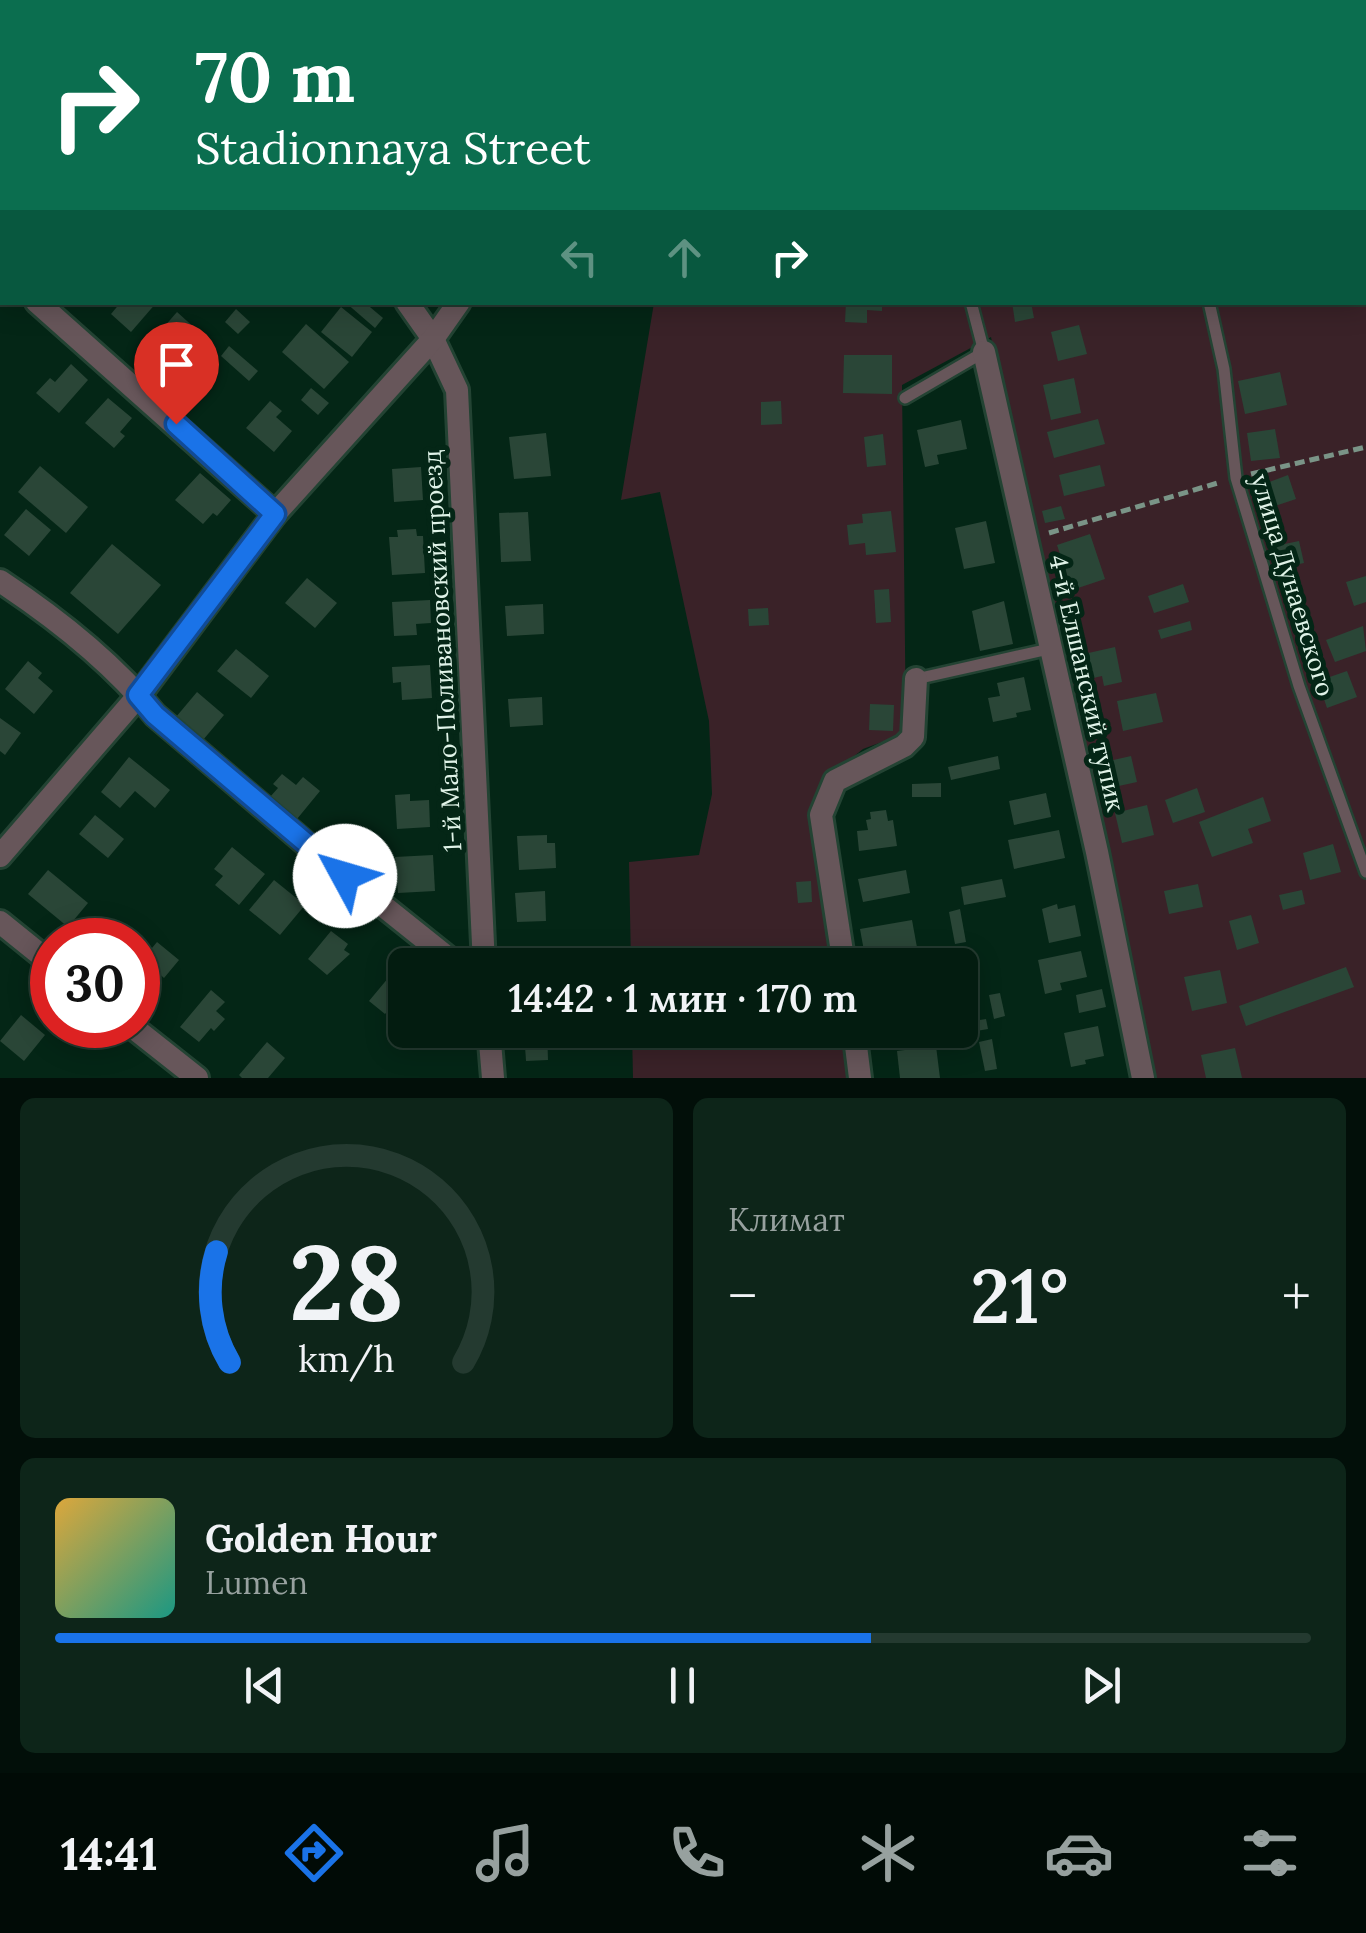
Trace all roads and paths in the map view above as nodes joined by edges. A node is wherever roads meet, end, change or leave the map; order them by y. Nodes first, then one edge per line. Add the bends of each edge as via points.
1 (40, 305) edge
2 (409, 305) edge
3 (457, 305) edge
4 (972, 305) edge
5 (1210, 305) edge
6 (433, 339) junction
7 (984, 352) junction
8 (905, 398) dead end
9 (1366, 447) edge
10 (1236, 478) junction
11 (275, 514) junction
12 (1027, 540) junction
13 (0, 581) edge
14 (1049, 649) junction
15 (916, 679) joint
16 (138, 695) junction
17 (0, 856) edge
18 (1366, 872) edge
19 (0, 922) edge
20 (30, 946) edge
21 (436, 948) edge
22 (483, 948) edge
23 (841, 948) edge
24 (159, 1048) edge
25 (490, 1048) edge
26 (856, 1048) edge
27 (197, 1078) edge
28 (493, 1078) edge
29 (860, 1078) edge
30 (1143, 1078) edge

1 - 11 street
2 - 6 street, 1-й Мало-Поливановский проезд
3 - 6 street
4 - 7 lane, 4-й Елшанский тупик
5 - 10 lane, улица Дунаевского
6 - 11 street
6 - 22 street, 1-й Мало-Поливановский проезд via 457,390
7 - 8 lane
7 - 12 street, 4-й Елшанский тупик
9 - 10 path
10 - 12 path
10 - 18 lane, улица Дунаевского via 1299,686
11 - 16 street
12 - 14 street, 4-й Елшанский тупик
13 - 16 street via 54,619
14 - 15 lane
14 - 30 street, 4-й Елшанский тупик
15 - 23 street via 914,738 835,781 821,816
16 - 17 street
16 - 21 street
19 - 20 street
24 - 27 street
25 - 28 street
26 - 29 street

